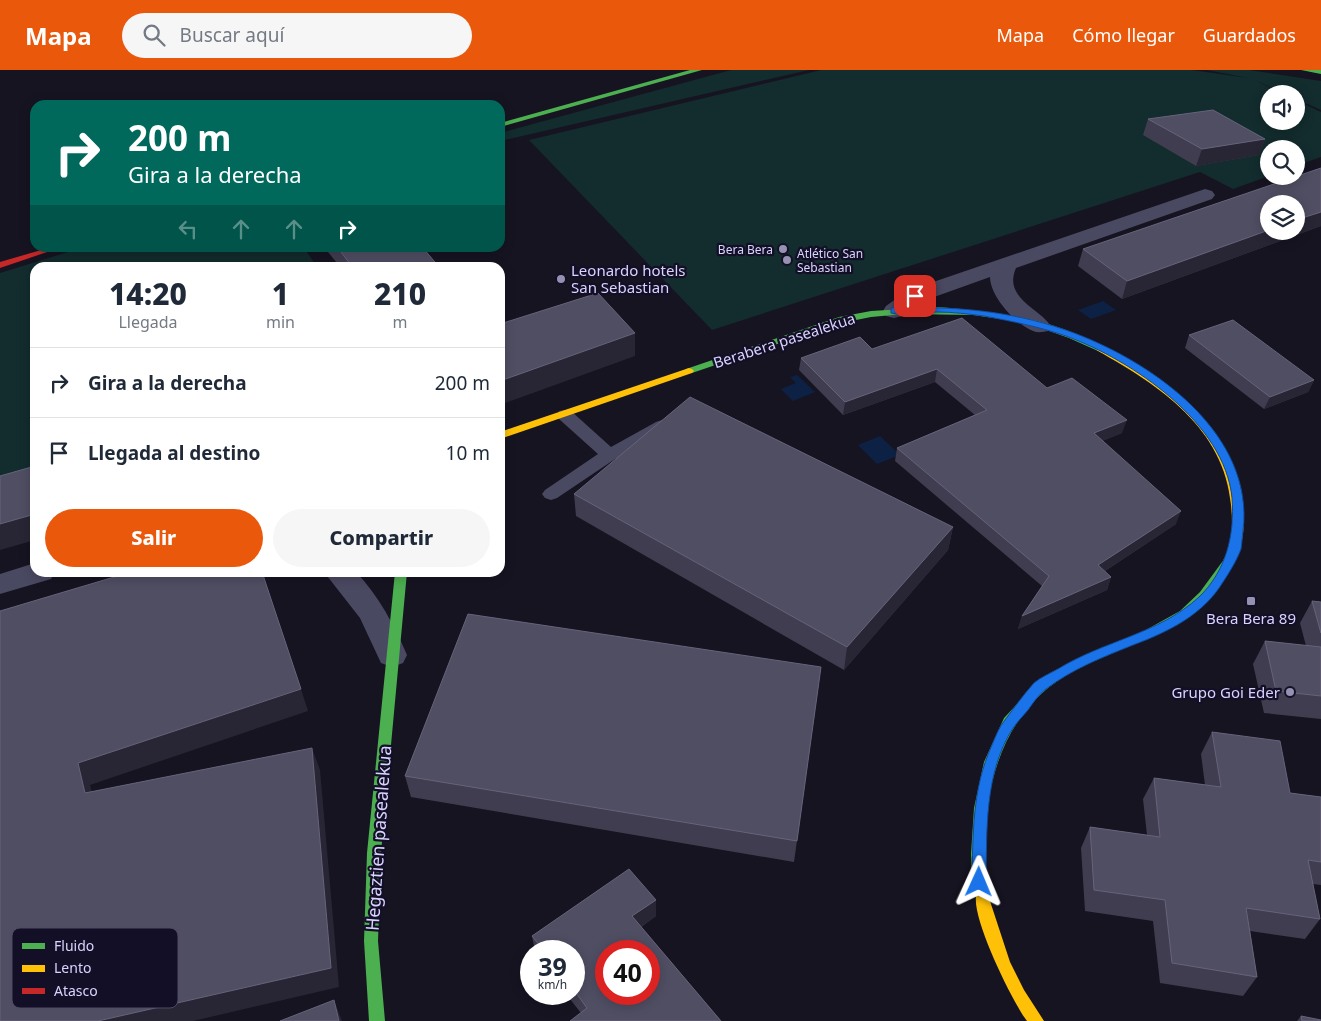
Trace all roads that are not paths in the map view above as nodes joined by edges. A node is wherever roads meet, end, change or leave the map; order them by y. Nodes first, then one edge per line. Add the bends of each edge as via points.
1 (698, 70) edge
2 (1304, 70) edge
3 (1321, 72) edge
4 (505, 123) edge
5 (1205, 195) dead end
6 (42, 252) edge
7 (1007, 263) junction
8 (0, 265) edge
9 (894, 311) junction
10 (1040, 326) junction
11 (565, 415) junction
12 (662, 426) edge
13 (505, 434) edge
14 (609, 455) junction
15 (551, 494) dead end
16 (30, 575) edge
17 (343, 577) edge
18 (401, 577) edge
19 (0, 584) edge
20 (392, 654) junction
21 (376, 1021) edge
22 (1036, 1021) edge

1 - 4 street
2 - 3 street
5 - 7 street
6 - 8 street
7 - 9 street via 915,296
7 - 10 street via 1002,287 1012,302
9 - 10 street, Berabera pasealekua via 940,309 982,313
9 - 11 street, Berabera pasealekua via 838,320
10 - 22 street, Berabera pasealekua via 1107,350 1142,370 1174,396 1202,423 1225,454 1236,486 1239,516 1235,550 1204,599 1158,631 1081,661 1040,686 1007,725 989,767 980,819 979,882 994,942 1028,1012
11 - 13 street, Berabera pasealekua
11 - 14 lane
12 - 14 lane
14 - 15 lane
16 - 19 street
17 - 20 street, Hegaztien pasealekua via 370,610
18 - 20 street, Hegaztien pasealekua
20 - 21 street, Hegaztien pasealekua via 374,853 371,941

